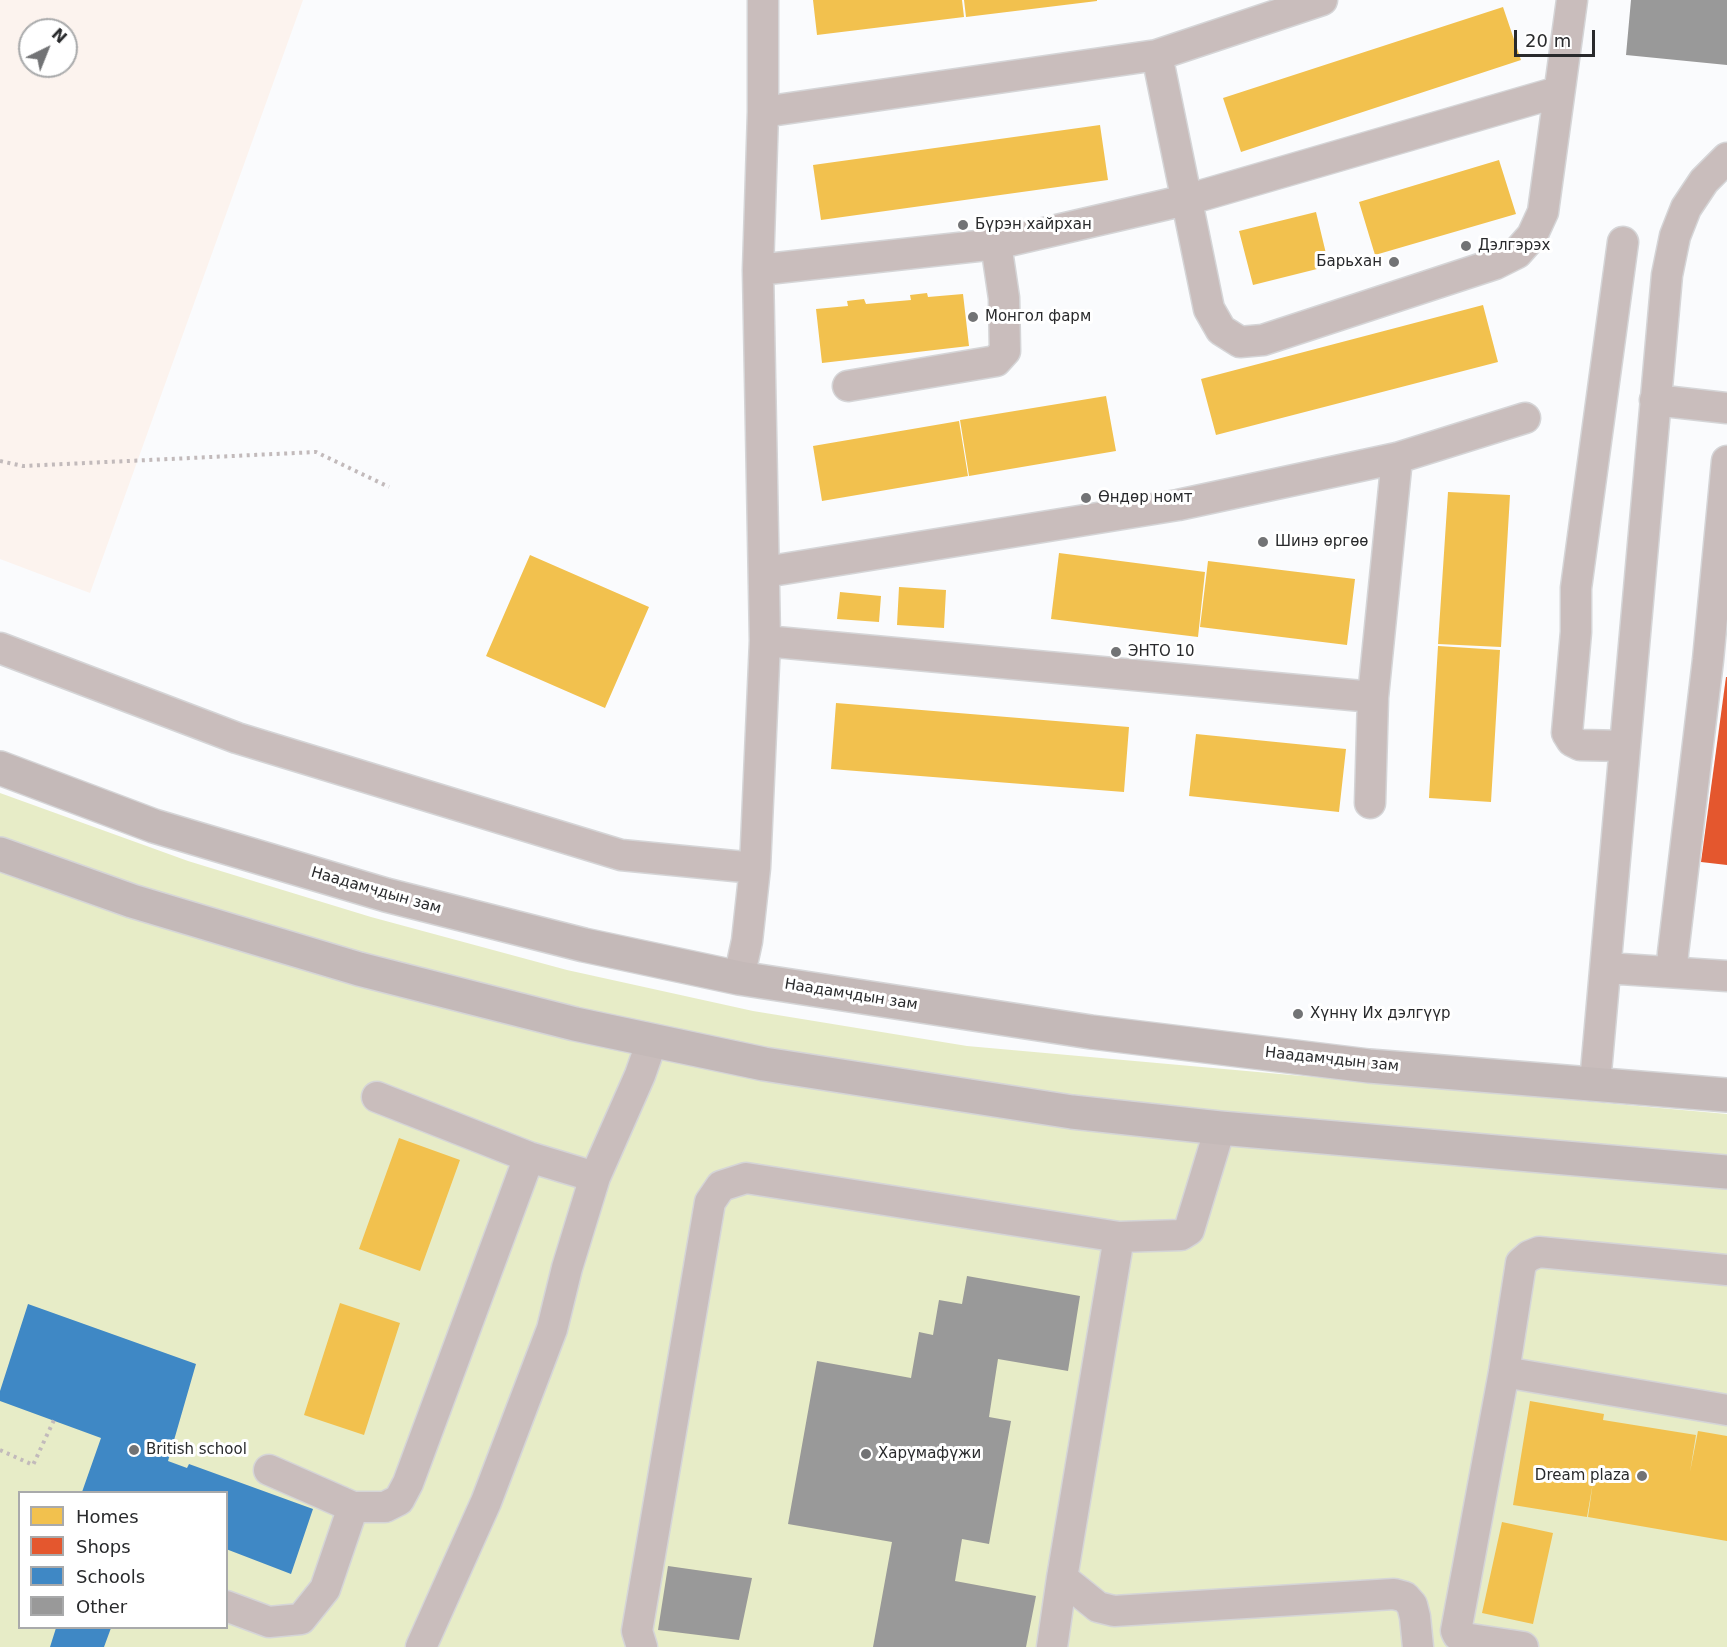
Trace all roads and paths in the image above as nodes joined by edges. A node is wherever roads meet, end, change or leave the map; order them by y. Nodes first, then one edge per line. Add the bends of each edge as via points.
1 (763, 0) edge
2 (1322, 0) edge
3 (1572, 0) edge
4 (1157, 55) junction
5 (1558, 92) junction
6 (763, 112) junction
7 (1727, 158) edge
8 (1186, 200) junction
9 (1623, 242) dead end
10 (996, 244) junction
11 (758, 270) junction
12 (848, 386) dead end
13 (1655, 400) junction
14 (1727, 408) edge
15 (1525, 418) dead end
16 (1397, 458) junction
17 (0, 461) edge
18 (1727, 461) edge
19 (390, 487) dead end
20 (765, 572) junction
21 (765, 641) junction
22 (0, 648) edge
23 (1373, 697) junction
24 (1625, 746) junction
25 (0, 768) edge
26 (1370, 803) dead end
27 (0, 854) edge
28 (755, 868) junction
29 (1606, 968) junction
30 (1672, 971) junction
31 (1727, 976) edge
32 (739, 978) junction
33 (652, 1041) junction
34 (1595, 1083) junction
35 (1727, 1095) edge
36 (377, 1097) dead end
37 (1220, 1128) junction
38 (529, 1158) junction
39 (1727, 1172) edge
40 (595, 1177) junction
41 (1119, 1237) junction
42 (1727, 1270) edge
43 (1504, 1372) junction
44 (1727, 1410) edge
45 (54, 1420) dead end
46 (0, 1450) edge
47 (269, 1470) dead end
48 (353, 1507) junction
49 (1062, 1578) junction
50 (228, 1607) edge
51 (421, 1647) edge
52 (642, 1647) edge
53 (1052, 1647) edge
54 (1418, 1647) edge
55 (1524, 1647) edge

1 - 6 street
2 - 4 street
3 - 5 street
4 - 6 street
4 - 8 street
5 - 8 street
5 - 8 street via 1543,212 1532,236 1517,253 1495,264 1263,340 1240,342 1221,330 1209,309
6 - 11 street
7 - 13 street via 1693,195 1675,236 1667,275
8 - 10 street
9 - 24 street via 1576,588 1567,733 1580,746
10 - 11 street
10 - 12 street via 1004,298 1005,351 996,361
11 - 20 street
13 - 14 street
13 - 24 street
15 - 16 street
16 - 20 street via 1178,505
16 - 23 street
17 - 19 path via 23,466 316,452
18 - 30 street
20 - 21 street
21 - 23 street
21 - 28 street
22 - 28 street via 237,738 621,855
23 - 26 street
24 - 29 street
25 - 32 highway, Наадамчдын зам via 154,826 386,895 584,945
27 - 33 highway via 132,901 359,969
28 - 32 street
29 - 30 street
29 - 34 street
30 - 31 street
32 - 34 highway, Наадамчдын зам via 1091,1032 1369,1065
33 - 37 highway via 764,1064 1060,1110
33 - 40 street
34 - 35 highway, Наадамчдын зам
36 - 38 street
37 - 39 highway
37 - 41 street via 1189,1230 1181,1235
38 - 40 street
38 - 48 street via 408,1483 399,1500 385,1507
40 - 51 street via 548,1340 486,1503
41 - 49 street
41 - 52 street via 746,1178 721,1186 710,1202 706,1225 637,1631
42 - 43 street via 1539,1252 1529,1256 1521,1263
43 - 44 street
43 - 55 street via 1456,1631 1464,1638
45 - 46 path via 33,1465
47 - 48 street
48 - 50 street via 325,1589 301,1619 269,1622
49 - 53 street
49 - 54 street via 1098,1607 1114,1611 1394,1594 1405,1597 1412,1605

